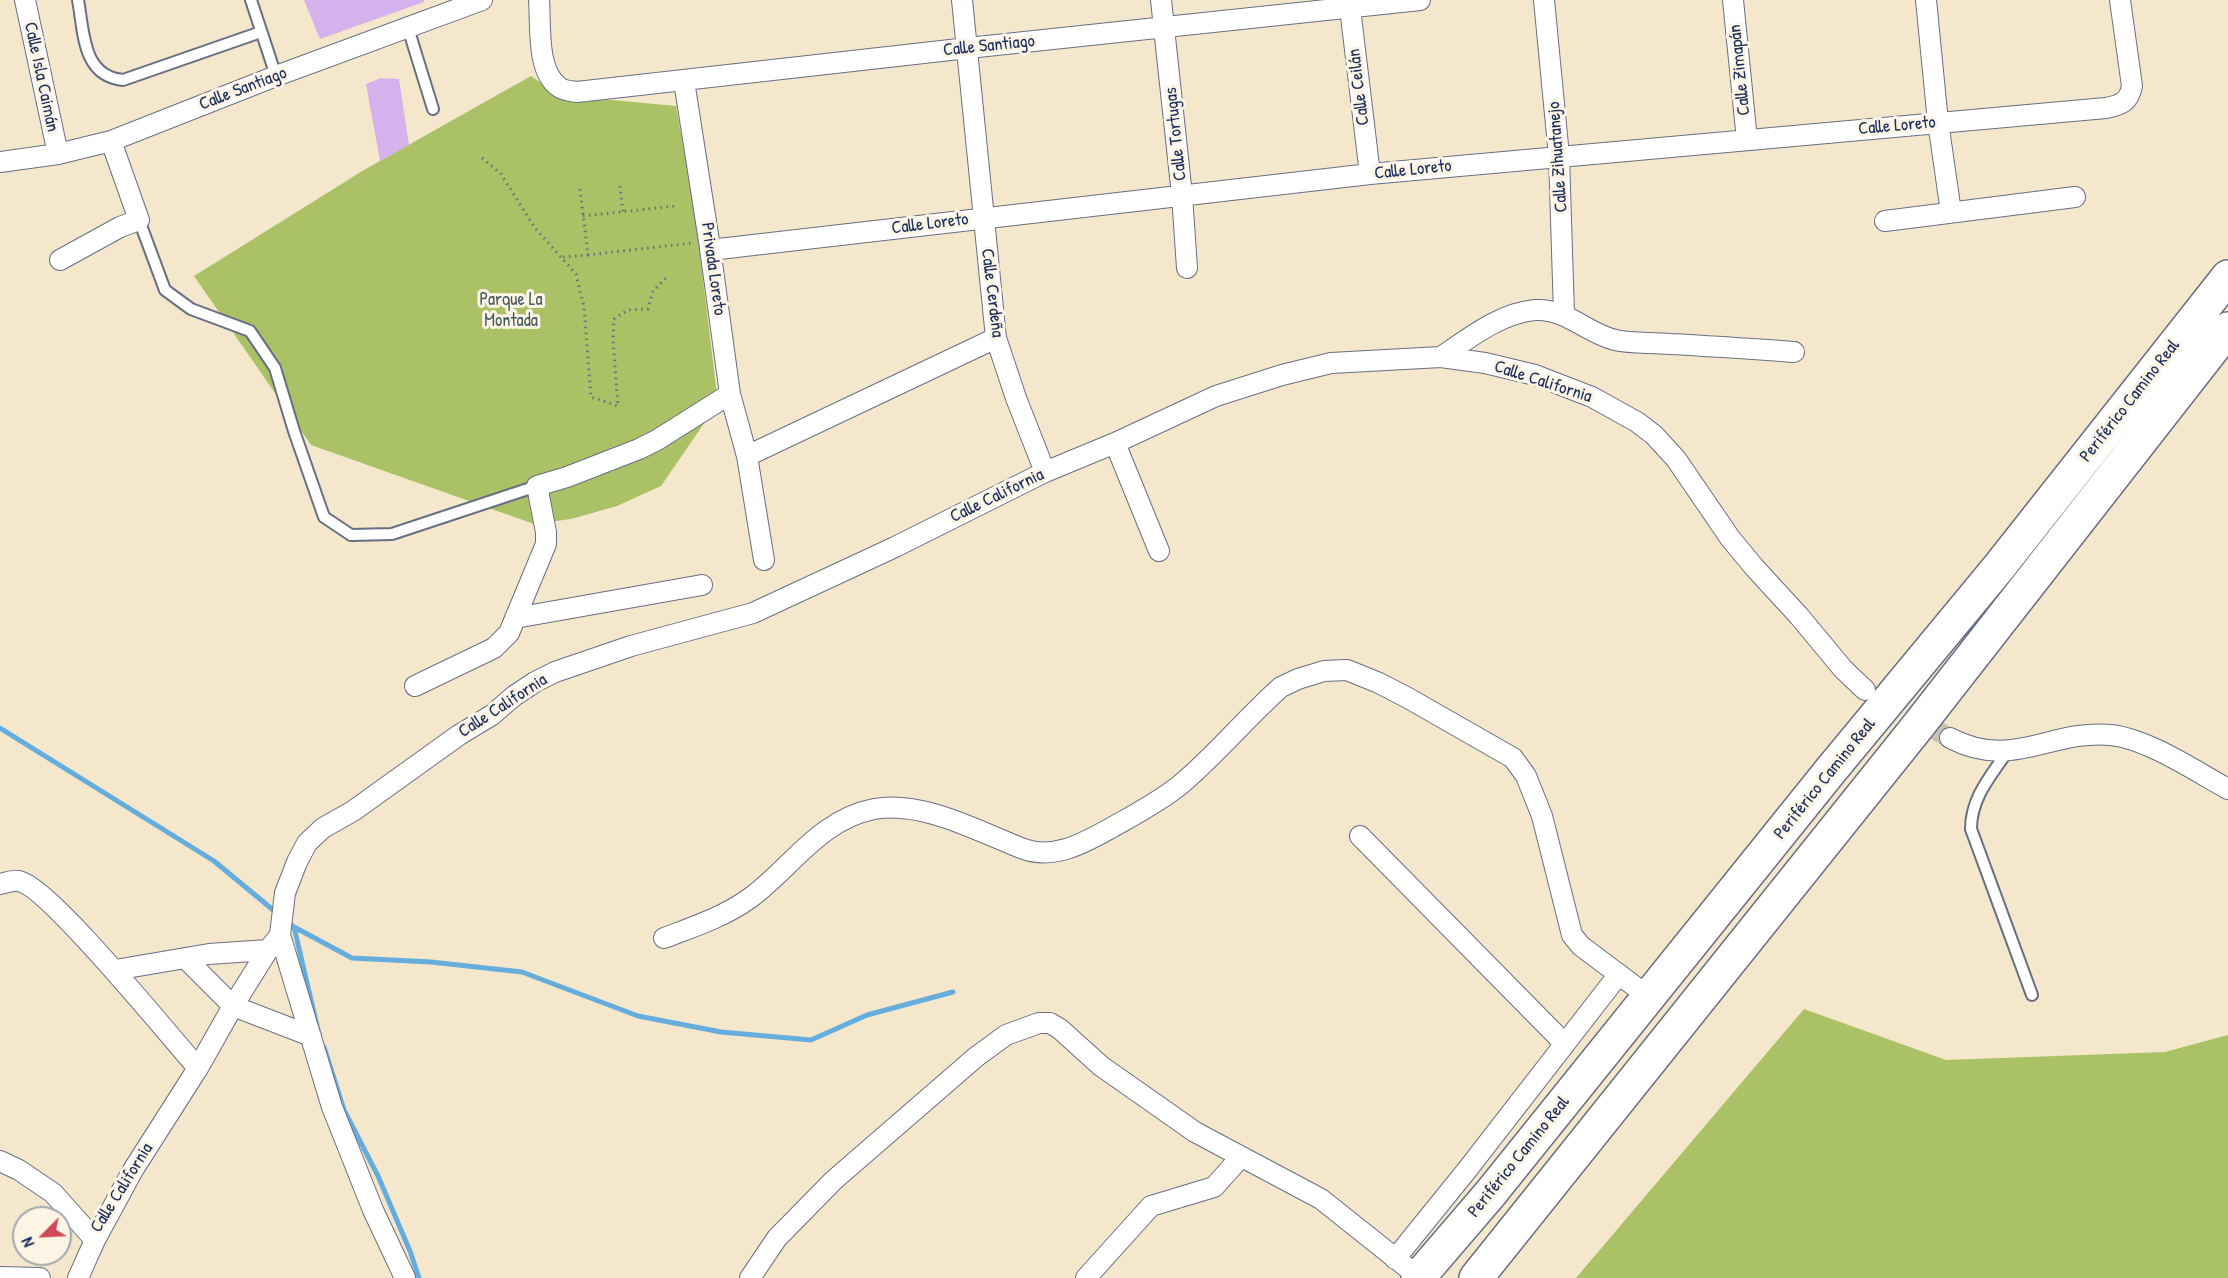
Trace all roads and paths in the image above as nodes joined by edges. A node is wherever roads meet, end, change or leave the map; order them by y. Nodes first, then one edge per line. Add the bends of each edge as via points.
1 (25, 0) edge
2 (78, 0) edge
3 (251, 0) edge
4 (482, 0) edge
5 (539, 0) edge
6 (962, 0) edge
7 (1161, 0) edge
8 (1420, 0) edge
9 (1544, 0) edge
10 (1733, 0) edge
11 (1926, 0) edge
12 (2120, 0) edge
13 (1349, 3) edge
14 (408, 27) junction
15 (1164, 27) junction
16 (261, 32) junction
17 (968, 48) junction
18 (276, 76) junction
19 (684, 81) junction
20 (433, 109) dead end
21 (1938, 122) junction
22 (1747, 140) junction
23 (111, 141) junction
24 (58, 154) junction
25 (1559, 156) junction
26 (482, 158) dead end
27 (0, 162) edge
28 (1370, 174) junction
29 (620, 186) dead end
30 (580, 189) dead end
31 (1182, 195) junction
32 (2075, 197) dead end
33 (676, 206) dead end
34 (623, 212) junction
35 (1951, 212) junction
36 (584, 216) junction
37 (983, 218) junction
38 (139, 220) junction
39 (1886, 221) dead end
40 (710, 245) junction
41 (588, 255) junction
42 (562, 257) junction
43 (60, 260) dead end
44 (1187, 268) dead end
45 (2228, 277) edge
46 (666, 278) dead end
47 (1564, 314) junction
48 (2228, 329) edge
49 (996, 338) junction
50 (1794, 351) dead end
51 (1441, 357) junction
52 (730, 394) junction
53 (1115, 442) junction
54 (747, 456) junction
55 (1045, 472) junction
56 (537, 486) junction
57 (1159, 550) dead end
58 (764, 560) dead end
59 (702, 585) dead end
60 (515, 618) junction
61 (415, 686) dead end
62 (1865, 690) tunnel mouth
63 (1950, 738) tunnel mouth
64 (2007, 752) junction
65 (2228, 789) edge
66 (1360, 836) dead end
67 (0, 884) edge
68 (663, 938) dead end
69 (274, 943) junction
70 (185, 958) junction
71 (115, 970) junction
72 (1619, 974) junction
73 (2032, 995) dead end
74 (1649, 997) junction
75 (233, 1006) junction
76 (311, 1036) junction
77 (1565, 1044) junction
78 (198, 1068) junction
79 (1240, 1158) junction
80 (0, 1161) edge
81 (1467, 1170) junction
82 (1490, 1194) junction
83 (95, 1240) junction
84 (1411, 1271) edge
85 (0, 1277) edge
86 (40, 1278) edge
87 (78, 1278) edge
88 (405, 1278) edge
89 (750, 1278) edge
90 (1086, 1278) edge
91 (1476, 1278) edge

1 - 24 street, Calle Isla Caimán
2 - 16 lane via 90,59 112,79 123,80
3 - 16 lane
4 - 14 street, Calle Santiago
5 - 19 street, Calle Santiago via 543,62 559,88 577,92
6 - 17 street, Calle Cerdeña
7 - 15 street, Calle Tortugas
8 - 13 street, Calle Santiago
9 - 25 street, Calle Zihuatanejo
10 - 22 street, Calle Zimapán
11 - 21 street
12 - 21 street, Calle Loreto via 2132,86 2125,103
13 - 15 street, Calle Santiago
13 - 28 street, Calle Ceilán
14 - 18 street, Calle Santiago
14 - 20 lane
15 - 17 street, Calle Santiago
15 - 31 street, Calle Tortugas
16 - 18 lane
17 - 19 street, Calle Santiago
17 - 37 street, Calle Cerdeña
18 - 23 street, Calle Santiago
19 - 40 street, Privada Loreto
21 - 22 street, Calle Loreto
21 - 35 street
22 - 25 street, Calle Loreto
23 - 24 street, Calle Santiago
23 - 38 street
24 - 27 street, Calle Santiago
25 - 28 street, Calle Loreto
25 - 47 street, Calle Zihuatanejo
26 - 42 path via 501,174 535,228
28 - 31 street, Calle Loreto
29 - 34 path
30 - 36 path
31 - 37 street, Calle Loreto
31 - 44 street, Calle Tortugas
32 - 35 street
33 - 34 path
34 - 36 path
35 - 39 street
36 - 41 path
37 - 40 street, Calle Loreto
37 - 49 street, Calle Cerdeña
38 - 43 street
38 - 56 lane via 165,290 191,309 250,331 275,368 324,517 351,535 393,534
40 - 41 path
40 - 52 street, Privada Loreto
41 - 42 path
42 - 46 path via 576,273 584,307 591,397 618,406 614,319 628,310 648,309 653,291
45 - 74 highway, Periférico Camino Real via 1999,567
47 - 50 street via 1595,334 1636,344
47 - 51 street via 1535,310 1505,318
48 - 91 highway, Periférico Camino Real via 1918,726
49 - 54 street
49 - 55 street, Calle Cerdeña
51 - 53 street, Calle California via 1331,363 1282,375 1216,396
51 - 62 street, Calle California via 1535,375 1608,405 1654,435 1676,459 1730,538
52 - 54 street, Privada Loreto
52 - 56 street via 639,449
53 - 55 street, Calle California
53 - 57 street
54 - 58 street, Privada Loreto
55 - 69 street, Calle California via 753,613 631,646 535,682 353,811 322,828 307,843 285,893
56 - 60 street via 546,544
59 - 60 street
60 - 61 street via 494,648
63 - 64 street via 1968,748
64 - 65 street via 2063,738 2113,735 2147,745
64 - 73 lane via 1977,797 1971,828
66 - 77 street
67 - 71 street via 19,881 39,892
68 - 72 street via 748,900 813,840 840,823 875,809 905,808 945,818 1025,850 1055,851 1086,842 1179,786 1281,687 1324,671 1347,670 1408,698 1513,758 1526,776 1542,816 1572,935
69 - 70 street
69 - 75 street, Calle California
69 - 76 street
70 - 71 street
70 - 75 street
71 - 78 street
72 - 74 street
72 - 77 street
74 - 82 highway, Periférico Camino Real
75 - 76 street
75 - 78 street, Calle California
76 - 88 street via 332,1107
77 - 81 street
78 - 83 street, Calle California via 133,1170
79 - 84 street via 1321,1199
79 - 89 street via 1195,1132 1110,1072 1060,1029 1050,1023 1039,1023 1006,1035 976,1057 834,1180 777,1238
79 - 90 street via 1214,1187 1151,1206
80 - 83 street, Calle California via 53,1193
81 - 82 street
81 - 84 street
82 - 84 highway, Periférico Camino Real
83 - 87 street
85 - 86 street

